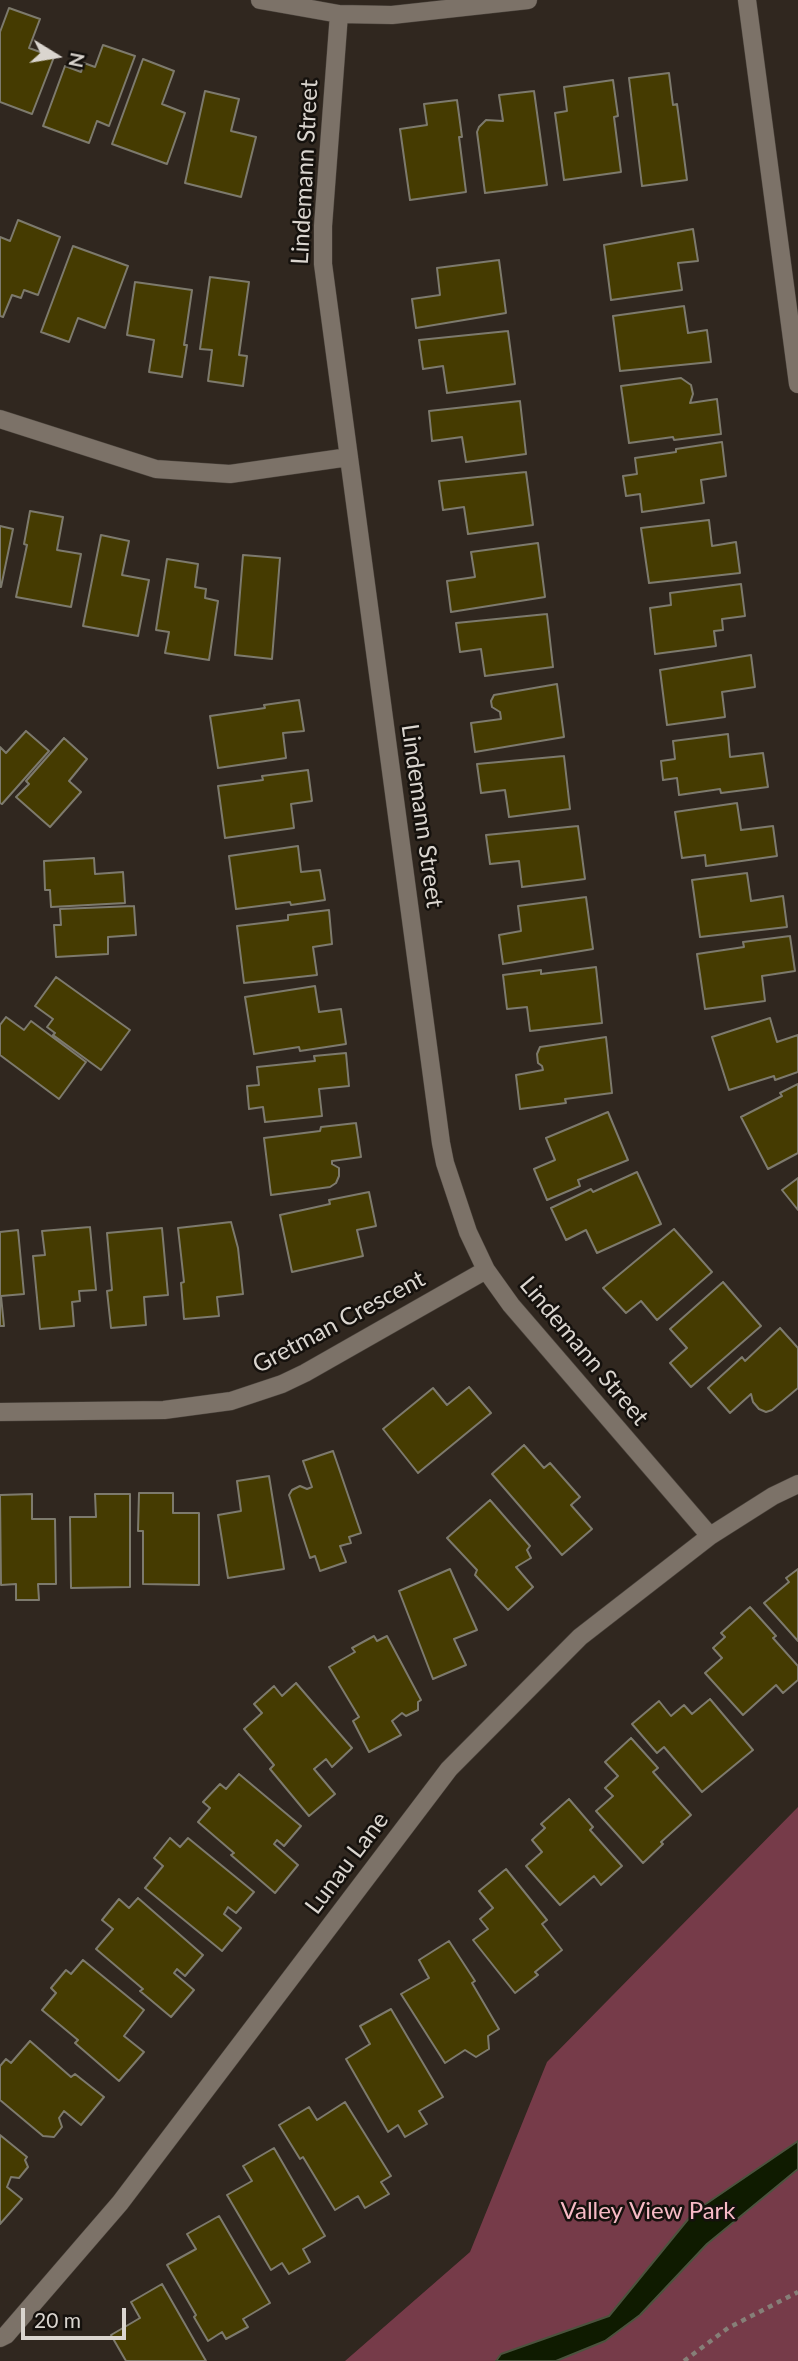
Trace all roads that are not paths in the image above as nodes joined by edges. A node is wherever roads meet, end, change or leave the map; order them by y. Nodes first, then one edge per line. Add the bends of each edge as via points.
1 (260, 0) edge
2 (528, 0) edge
3 (747, 0) edge
4 (339, 14) junction
5 (798, 384) edge
6 (0, 419) edge
7 (349, 457) junction
8 (486, 1269) junction
9 (0, 1412) edge
10 (798, 1484) edge
11 (710, 1536) junction
12 (0, 2338) edge

1 - 4 street
2 - 4 street via 392,15
3 - 5 street
4 - 7 street, Lindemann Street via 323,264
6 - 7 street via 156,469 230,474
7 - 8 street, Lindemann Street via 441,1143 455,1199
8 - 9 street, Gretman Crescent via 305,1373 231,1401 164,1410
8 - 11 street, Lindemann Street via 510,1305
10 - 11 street, Lunau Lane
11 - 12 street, Lunau Lane via 580,1637 449,1769 120,2203

